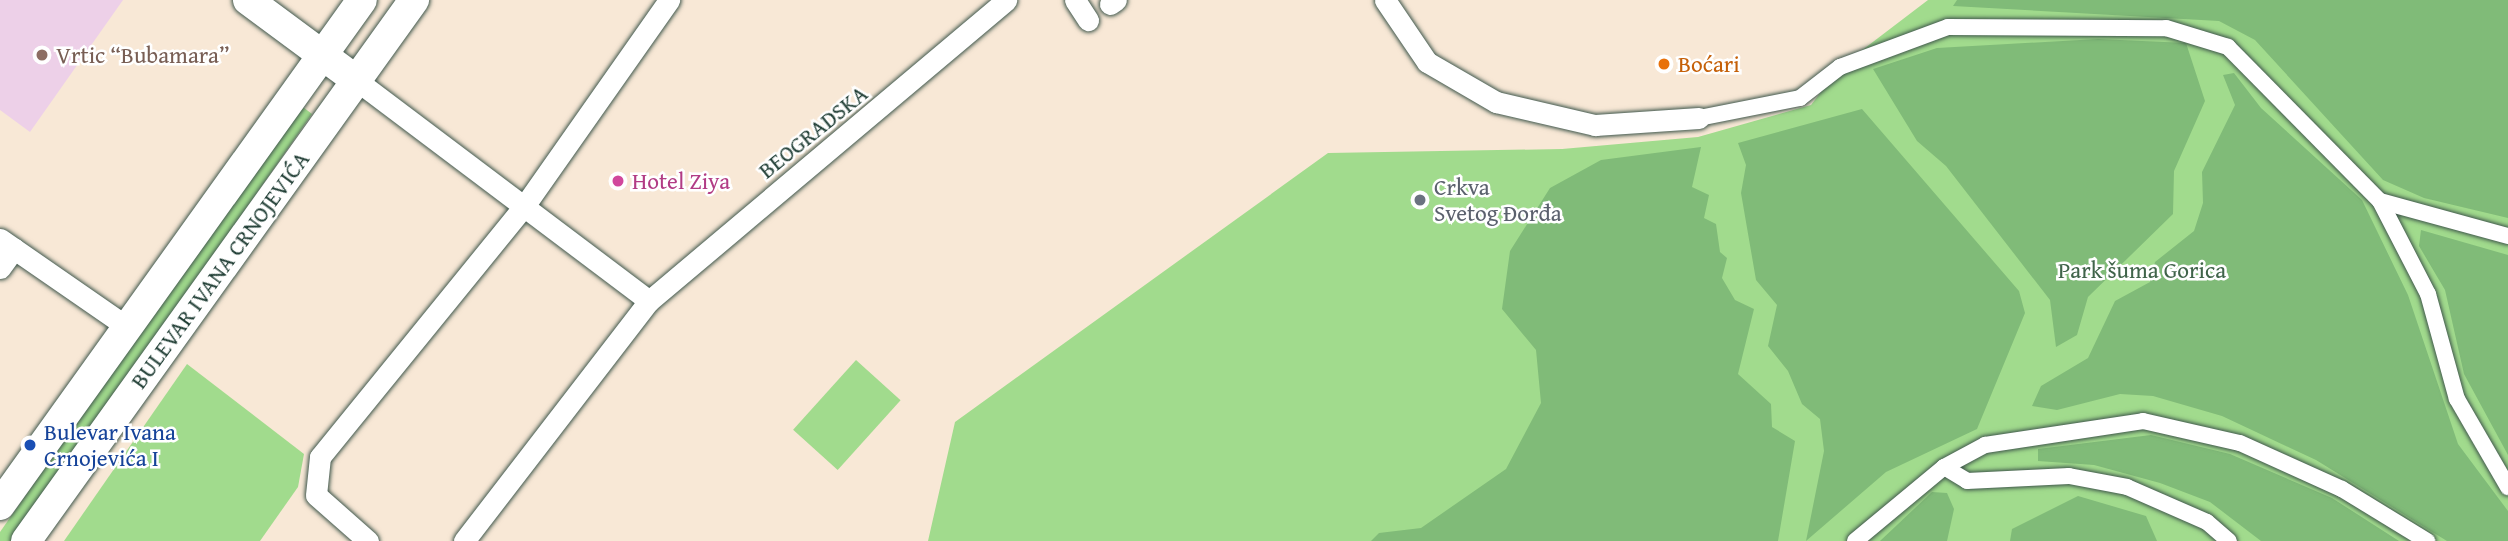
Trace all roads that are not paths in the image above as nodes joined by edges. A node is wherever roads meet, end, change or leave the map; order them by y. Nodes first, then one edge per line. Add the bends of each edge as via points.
1 (248, 0) edge
2 (362, 0) edge
3 (414, 0) edge
4 (668, 0) edge
5 (1006, 0) edge
6 (1075, 0) edge
7 (1385, 0) edge
8 (1088, 20) dead end
9 (322, 55) junction
10 (356, 80) junction
11 (1699, 118) joint
12 (2380, 201) junction
13 (525, 205) junction
14 (2508, 236) edge
15 (7, 244) edge
16 (0, 268) edge
17 (649, 301) junction
18 (128, 327) junction
19 (1944, 467) junction
20 (2508, 487) edge
21 (0, 505) edge
22 (26, 541) edge
23 (368, 541) edge
24 (464, 541) edge
25 (1855, 541) edge
26 (2229, 541) edge
27 (2427, 541) edge

1 - 9 main road
2 - 9 main road, BULEVAR IVANA CRNOJEVIĆA
3 - 10 main road, BULEVAR IVANA CRNOJEVIĆA
4 - 13 street
5 - 17 street, BEOGRADSKA
6 - 8 street
7 - 11 street via 1427,62 1496,102 1595,125
9 - 10 main road
9 - 18 main road, BULEVAR IVANA CRNOJEVIĆA
10 - 13 street
10 - 22 main road, BULEVAR IVANA CRNOJEVIĆA
11 - 12 street via 1800,98 1840,67 1948,27 2166,28 2228,47
12 - 14 street
12 - 20 street via 2428,294 2457,399
13 - 17 street
13 - 23 street via 320,457 316,495
15 - 16 street
15 - 18 street
17 - 24 street, BEOGRADSKA
18 - 21 main road, BULEVAR IVANA CRNOJEVIĆA
19 - 25 street
19 - 26 street via 1967,481 2069,476 2127,487 2207,522
19 - 27 street via 1984,445 2143,421 2239,443 2342,489

